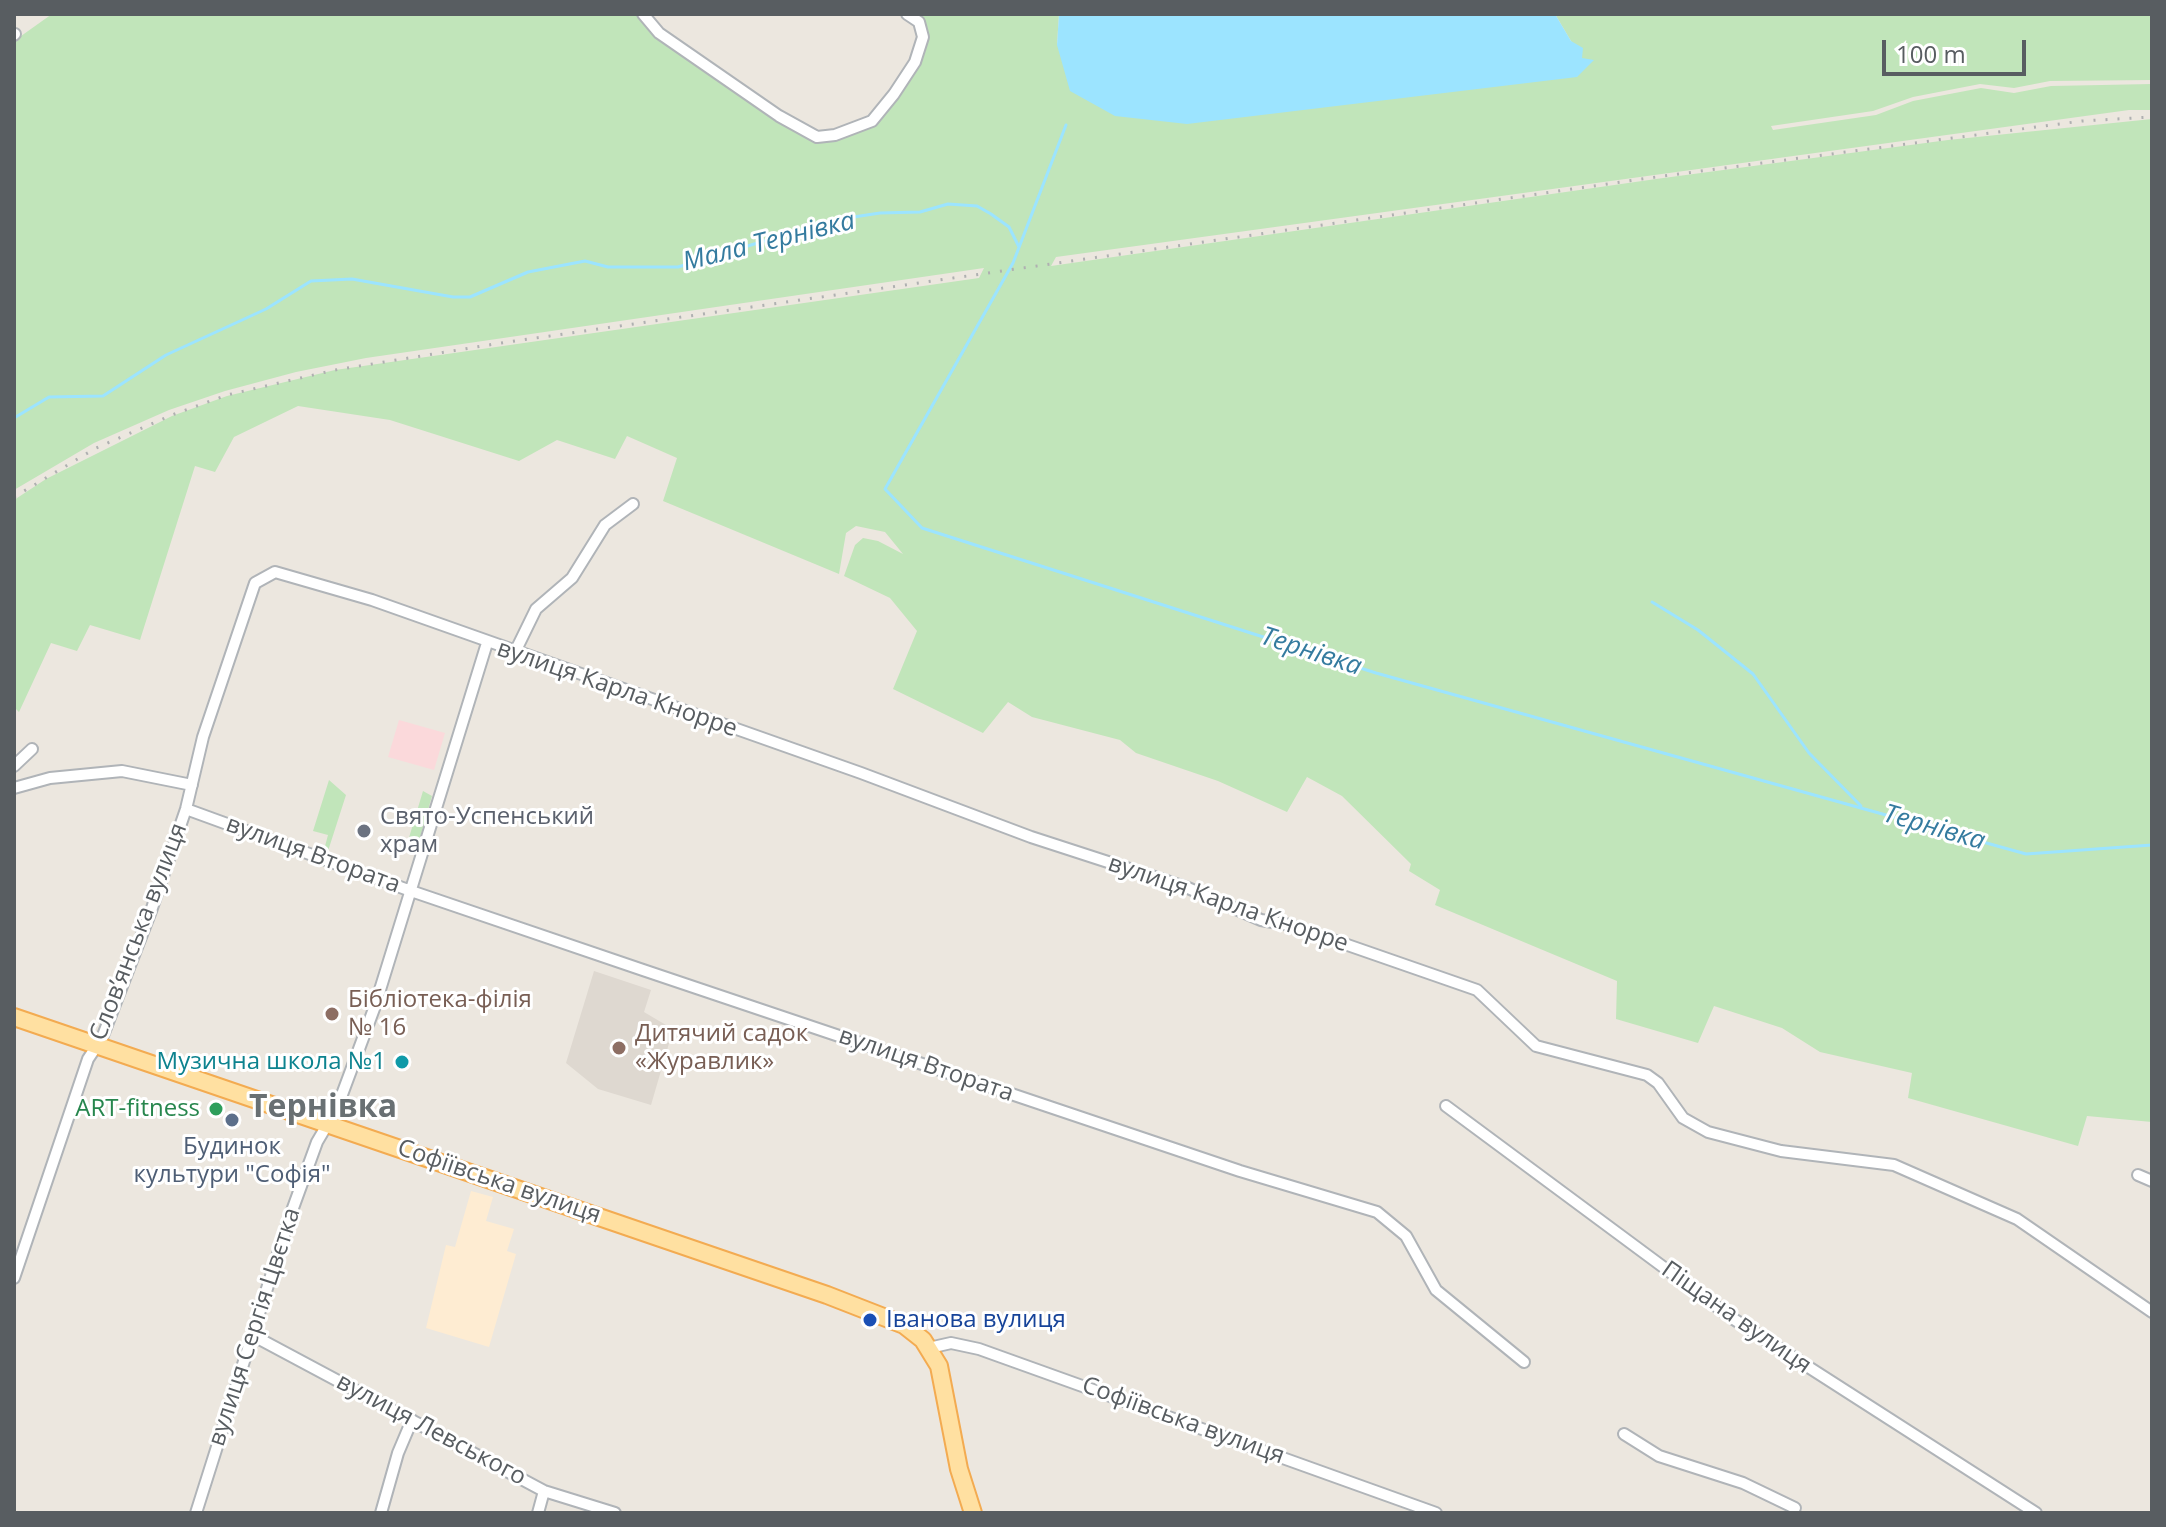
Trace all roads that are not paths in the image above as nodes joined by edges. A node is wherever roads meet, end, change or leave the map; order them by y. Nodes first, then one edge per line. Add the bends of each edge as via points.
1 (907, 14) edge
2 (648, 15) edge
3 (633, 504) dead end
4 (255, 583) joint
5 (487, 643) junction
6 (515, 652) junction
7 (32, 749) dead end
8 (14, 766) edge
9 (192, 785) junction
10 (14, 788) edge
11 (186, 809) junction
12 (411, 891) junction
13 (14, 1017) edge
14 (97, 1045) junction
15 (1446, 1106) dead end
16 (328, 1123) junction
17 (2138, 1175) dead end
18 (2152, 1181) edge
19 (14, 1278) edge
20 (2152, 1312) edge
21 (252, 1335) junction
22 (929, 1348) junction
23 (1524, 1362) dead end
24 (412, 1420) junction
25 (1624, 1434) dead end
26 (544, 1491) junction
27 (1795, 1508) dead end
28 (196, 1513) edge
29 (381, 1513) edge
30 (538, 1513) edge
31 (615, 1513) edge
32 (973, 1513) edge
33 (1436, 1513) edge
34 (2036, 1513) edge

1 - 2 street via 919,22 923,37 915,62 872,121 817,137 659,33
3 - 6 street via 605,525 572,578 536,609
4 - 5 street, вулиця Карла Кнорре via 275,572 372,600
4 - 9 street, Словʼянська вулиця
5 - 6 street, вулиця Карла Кнорре
5 - 12 street, вулиця Сергія Цвєтка
6 - 20 street, вулиця Карла Кнорре via 1188,888 1261,920 1290,925 1477,990 1536,1046 1647,1075 1683,1118 1708,1132 1781,1151 1894,1165 2017,1219
7 - 8 street
9 - 10 street via 122,771 40,779
9 - 11 street, Словʼянська вулиця
11 - 12 street, вулиця Втората
11 - 14 street, Словʼянська вулиця
12 - 16 street, вулиця Сергія Цвєтка via 375,1006
12 - 23 street, вулиця Втората via 1240,1171 1377,1212 1406,1236 1436,1290
13 - 14 main road, Софіївська вулиця
14 - 16 main road, Софіївська вулиця
14 - 19 street, Словʼянська вулиця
15 - 34 street, Піщана вулиця via 1732,1318
16 - 21 street, вулиця Сергія Цвєтка via 289,1219
16 - 22 main road, Софіївська вулиця via 889,1318 915,1332
17 - 18 street
21 - 24 street, вулиця Левського
21 - 28 street, вулиця Сергія Цвєтка
22 - 32 main road via 939,1366
22 - 33 street, Софіївська вулиця via 951,1343 979,1349
24 - 26 street, вулиця Левського
24 - 29 street
25 - 27 street via 1659,1456 1743,1483
26 - 30 street
26 - 31 street, вулиця Левського

